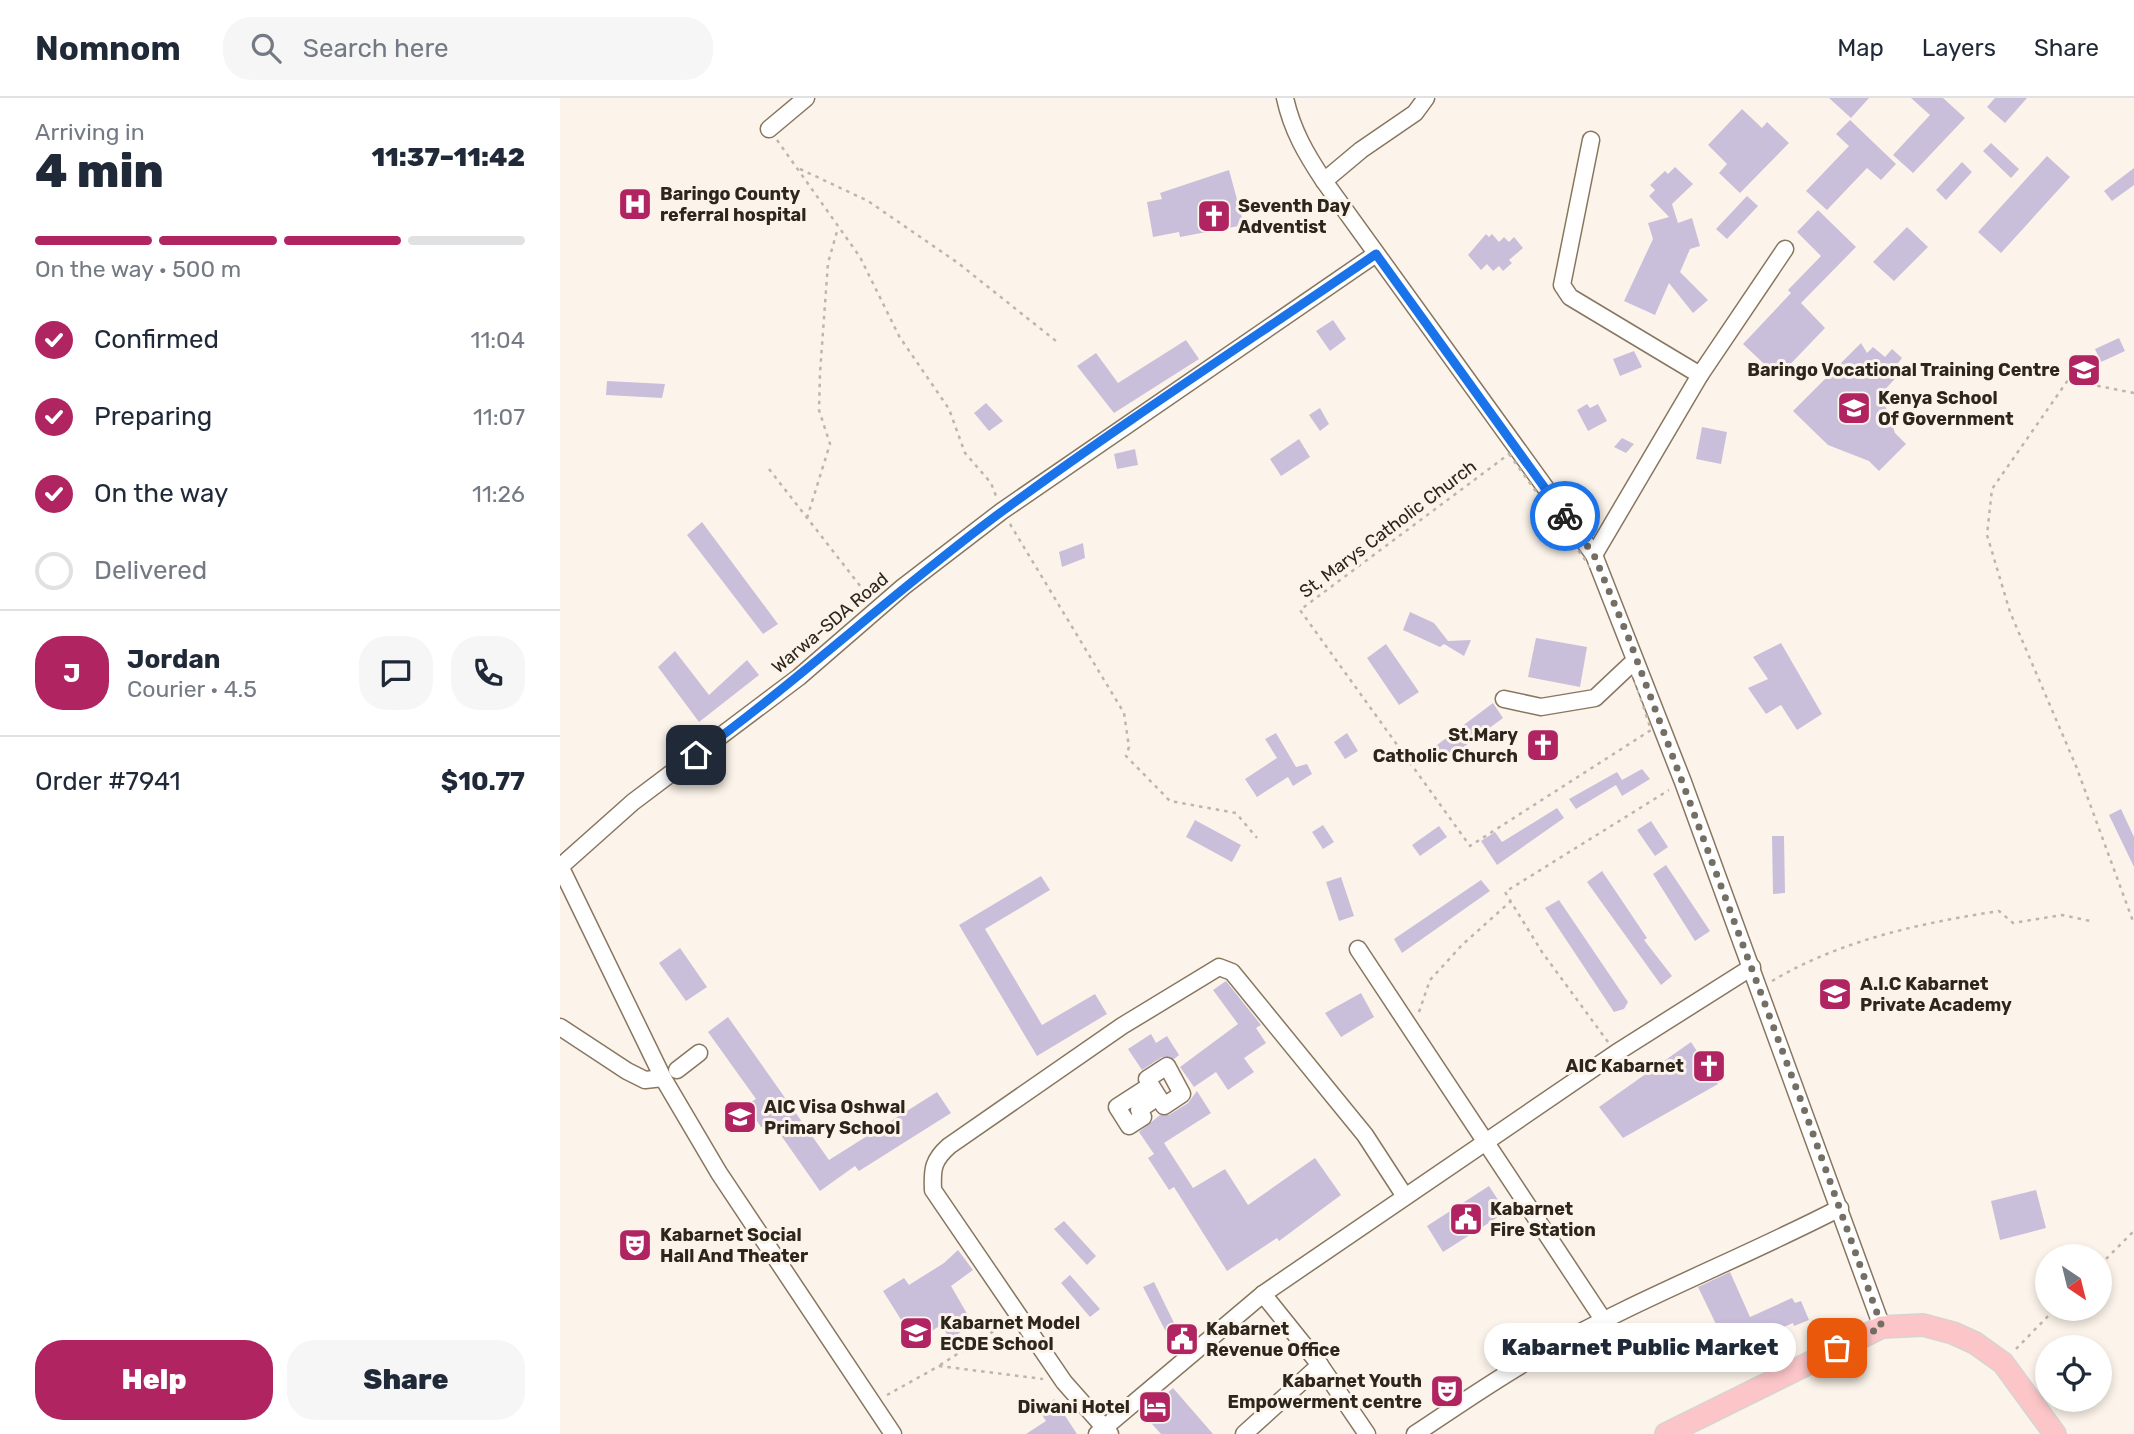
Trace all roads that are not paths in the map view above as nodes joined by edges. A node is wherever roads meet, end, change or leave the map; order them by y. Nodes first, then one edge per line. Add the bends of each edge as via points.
1 (806, 98) edge
2 (1285, 98) edge
3 (1426, 98) edge
4 (769, 129) road end
5 (1591, 140) dead end
6 (1324, 181) junction
7 (1785, 249) dead end
8 (1376, 254) junction
9 (1700, 375) junction
10 (1594, 555) junction
11 (1630, 665) road end
12 (1504, 699) dead end
13 (560, 866) edge
14 (1358, 949) dead end
15 (1752, 967) junction
16 (560, 1027) edge
17 (699, 1053) dead end
18 (670, 1074) junction
19 (1486, 1144) junction
20 (1404, 1195) junction
21 (1840, 1208) junction
22 (1263, 1294) junction
23 (1604, 1321) junction
24 (1882, 1327) junction
25 (1320, 1365) junction
26 (1104, 1432) edge
27 (894, 1434) edge
28 (1244, 1434) edge
29 (1367, 1434) edge
30 (1415, 1434) edge
31 (1666, 1434) edge
32 (2055, 1434) edge

1 - 4 street
2 - 6 street via 1298,139
3 - 6 street via 1415,113
5 - 9 street via 1562,285 1570,297
6 - 8 street
7 - 9 street
8 - 10 street
8 - 13 street, Warwa-SDA Road via 1002,511 799,677 633,802
9 - 10 street
10 - 15 street
11 - 12 street via 1595,698 1541,707
13 - 18 street
14 - 19 street
15 - 19 street via 1616,1053
15 - 21 street
16 - 18 street via 645,1080
17 - 18 street
18 - 27 street via 719,1173
19 - 20 street
19 - 23 street
20 - 22 street
20 - 26 street via 1365,1135 1305,1059 1232,972 1219,967 1122,1026 936,1158 933,1190 1017,1316
21 - 23 street
21 - 24 street
22 - 25 street
22 - 26 street
23 - 30 street via 1540,1353
24 - 31 main road
24 - 32 main road via 1923,1325 1975,1343 2003,1363
25 - 28 street
25 - 29 street

